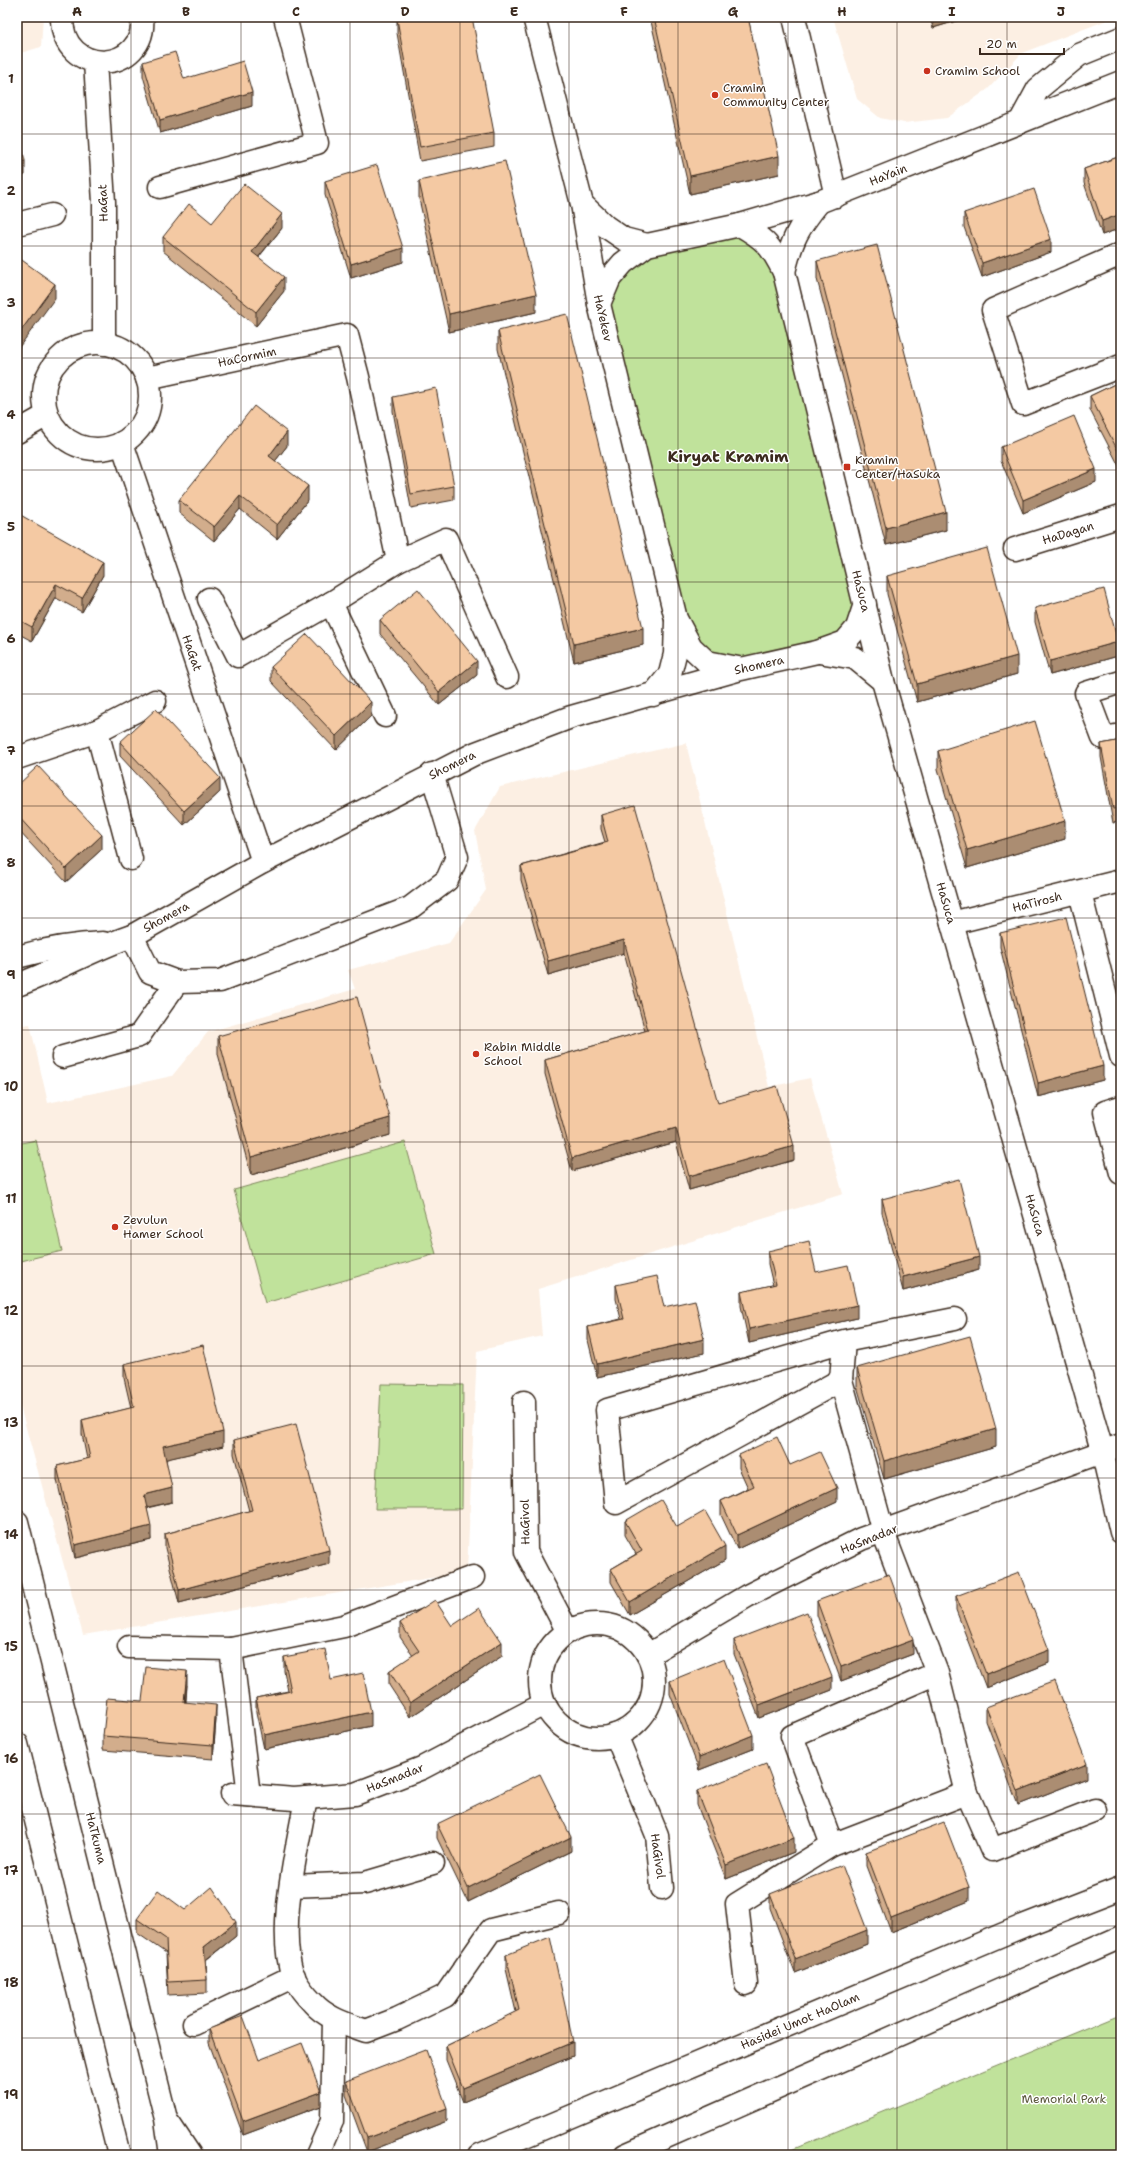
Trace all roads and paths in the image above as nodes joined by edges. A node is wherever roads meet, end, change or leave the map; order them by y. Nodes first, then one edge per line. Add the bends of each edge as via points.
1 (62, 17) edge
2 (142, 17) edge
3 (285, 17) edge
4 (534, 17) edge
5 (794, 17) edge
6 (1121, 38) edge
7 (95, 62) junction
8 (1121, 82) edge
9 (1020, 122) junction
10 (160, 187) dead end
11 (828, 199) junction
12 (582, 204) junction
13 (52, 215) dead end
14 (17, 224) edge
15 (740, 225) junction
16 (647, 245) junction
17 (1121, 254) edge
18 (784, 272) junction
19 (599, 304) junction
20 (104, 344) junction
21 (1121, 366) edge
22 (148, 378) junction
23 (47, 415) junction
24 (17, 432) edge
25 (122, 443) junction
26 (1121, 516) edge
27 (1016, 549) dead end
28 (398, 561) junction
29 (210, 599) dead end
30 (331, 603) junction
31 (865, 604) junction
32 (676, 619) junction
33 (817, 652) junction
34 (741, 669) junction
35 (508, 677) dead end
36 (883, 681) junction
37 (1121, 682) edge
38 (653, 695) junction
39 (155, 701) dead end
40 (384, 716) dead end
41 (97, 731) junction
42 (1121, 735) edge
43 (17, 758) edge
44 (432, 774) junction
45 (131, 859) dead end
46 (264, 862) junction
47 (1121, 881) edge
48 (1080, 892) junction
49 (952, 923) junction
50 (122, 939) junction
51 (17, 957) edge
52 (177, 982) junction
53 (17, 985) edge
54 (1121, 1056) edge
55 (63, 1057) dead end
56 (1121, 1107) edge
57 (1121, 1173) edge
58 (955, 1319) dead end
59 (844, 1341) junction
60 (841, 1380) junction
61 (524, 1402) dead end
62 (1112, 1447) edge
63 (17, 1522) edge
64 (883, 1532) junction
65 (1121, 1532) edge
66 (473, 1577) dead end
67 (568, 1632) junction
68 (129, 1647) dead end
69 (231, 1649) junction
70 (648, 1655) junction
71 (937, 1673) junction
72 (544, 1704) junction
73 (616, 1735) junction
74 (17, 1744) edge
75 (967, 1793) junction
76 (306, 1798) junction
77 (1094, 1810) dead end
78 (832, 1845) junction
79 (433, 1863) dead end
80 (292, 1886) junction
81 (662, 1888) dead end
82 (1121, 1888) edge
83 (559, 1913) dead end
84 (1121, 1937) edge
85 (294, 1976) junction
86 (746, 1984) dead end
87 (334, 2019) junction
88 (194, 2024) dead end
89 (166, 2119) junction
90 (119, 2155) edge
91 (171, 2155) edge
92 (190, 2155) edge
93 (317, 2155) edge
94 (480, 2155) edge
95 (625, 2155) edge

1 - 7 street via 65,40 72,50 83,58
2 - 7 street via 140,38 132,49 122,58
3 - 10 street via 317,143
4 - 12 street, HaYekev
5 - 11 street
6 - 9 street via 1079,55 1038,89
7 - 20 street, HaGat via 104,202
8 - 9 street, HaYain
9 - 11 street, HaYain
11 - 15 street, HaYain
11 - 18 street, HaSuca via 799,227 790,247
12 - 16 street, HaYain via 624,240
12 - 19 street, HaYekev
13 - 14 street
15 - 16 street, HaYain
15 - 18 street, HaSuca via 760,236 772,249
16 - 19 street, HaYain via 623,262 610,278
17 - 21 street via 993,310 1023,404
18 - 31 street, HaSuca
19 - 32 street, HaYekev
20 - 22 street via 118,347 131,354
20 - 23 street via 86,344 69,351 56,363 47,379
22 - 25 street via 149,408 134,434
22 - 28 street, HaCormim via 347,335
23 - 24 street
23 - 25 street via 57,430 70,442 87,448 105,449
25 - 46 street, HaGat
26 - 27 street, HaDagan
28 - 30 street
28 - 35 street via 446,539
29 - 30 street via 238,656
30 - 40 street
31 - 33 street, Shomera via 857,628 845,642
31 - 36 street, HaSuca
32 - 34 street, HaYekev via 691,648 707,662
32 - 38 street, HaYekev via 675,654 670,674
33 - 34 street, Shomera
33 - 36 street, Shomera via 855,658
34 - 38 street, Shomera
36 - 49 street, HaSuca
37 - 42 street via 1086,693 1103,738
38 - 44 street, Shomera via 571,717 476,753
39 - 41 street
41 - 43 street
41 - 45 street
44 - 46 street, Shomera
44 - 52 street via 457,857 447,880 410,908 220,981
46 - 50 street, Shomera
47 - 48 street, HaTirosh
48 - 49 street, HaTirosh
48 - 54 street
49 - 62 street, HaSuca
50 - 51 street, Shomera via 45,949
50 - 52 street via 150,972
50 - 53 street, Shomera via 46,975
52 - 55 street via 139,1036
56 - 57 street via 1105,1112
58 - 59 street
59 - 60 street
59 - 60 street via 607,1410 616,1503
60 - 64 street
61 - 67 street, HaGivol via 526,1552
62 - 64 street, HaSmadar
62 - 65 street, HaSuca
63 - 89 street, HaTkuma
64 - 70 street, HaSmadar via 862,1539 747,1596
64 - 71 street
66 - 69 street via 344,1626
67 - 70 street via 585,1625 604,1624 622,1629 637,1640
67 - 72 street via 555,1642 546,1656 540,1688
68 - 69 street
69 - 76 street, HaSmadar via 241,1795
70 - 73 street via 654,1674 653,1693 646,1711 633,1726
71 - 75 street
71 - 78 street via 792,1736
72 - 73 street via 552,1717 576,1734 590,1738
72 - 76 street, HaSmadar via 422,1768 355,1794
73 - 81 street, HaGivol via 657,1835
74 - 90 street
75 - 77 street via 992,1850
75 - 78 street
76 - 80 street
78 - 86 street via 737,1904
79 - 80 street via 365,1883
80 - 85 street via 287,1941
82 - 94 street, Hasidei Umot HaOlam via 1023,1926
83 - 87 street via 491,1930 445,1996 397,2020 366,2031
84 - 95 street
85 - 87 street via 313,2004
85 - 88 street
87 - 93 street via 332,2121
89 - 91 street, HaTkuma
89 - 92 street

